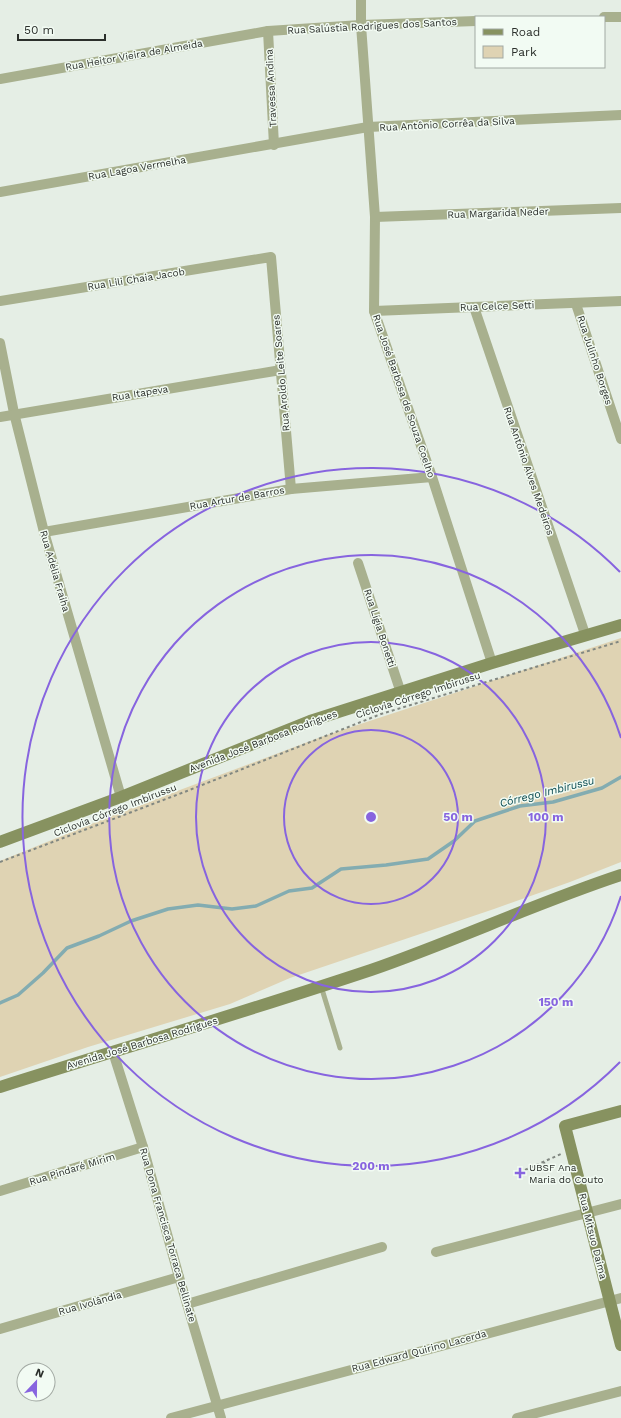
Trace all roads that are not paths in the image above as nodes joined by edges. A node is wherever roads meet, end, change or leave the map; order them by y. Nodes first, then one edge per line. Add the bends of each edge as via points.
1 (362, 0) edge
2 (621, 16) edge
3 (605, 17) edge
4 (475, 21) edge
5 (361, 25) junction
6 (268, 32) junction
7 (0, 79) edge
8 (621, 115) edge
9 (368, 128) junction
10 (274, 145) junction
11 (0, 192) edge
12 (621, 208) edge
13 (375, 217) junction
14 (271, 257) joint
15 (0, 301) edge
16 (621, 301) edge
17 (576, 304) junction
18 (474, 307) junction
19 (374, 311) junction
20 (0, 343) edge
21 (281, 370) junction
22 (14, 413) junction
23 (0, 416) edge
24 (621, 439) edge
25 (432, 477) junction
26 (291, 489) junction
27 (44, 532) junction
28 (358, 564) dead end
29 (621, 625) edge
30 (585, 634) junction
31 (492, 663) junction
32 (401, 693) junction
33 (121, 797) junction
34 (0, 842) edge
35 (621, 875) edge
36 (321, 986) junction
37 (340, 1048) dead end
38 (113, 1052) junction
39 (0, 1087) edge
40 (621, 1111) edge
41 (143, 1147) junction
42 (0, 1191) edge
43 (621, 1204) edge
44 (587, 1213) junction
45 (382, 1246) dead end
46 (436, 1252) dead end
47 (179, 1277) junction
48 (615, 1299) edge
49 (187, 1304) junction
50 (0, 1329) edge
51 (621, 1345) edge
52 (621, 1391) edge
53 (217, 1405) junction
54 (171, 1418) edge
55 (222, 1418) edge
56 (517, 1418) edge

1 - 5 street, Rua José Barbosa de Souza Coelho
2 - 3 street
4 - 5 street, Rua Salústia Rodrigues dos Santos
5 - 6 street, Rua Salústia Rodrigues dos Santos
5 - 9 street, Rua José Barbosa de Souza Coelho
6 - 7 street, Rua Heitor Vieira de Almeida
6 - 10 street, Travessa Andina
8 - 9 street, Rua Antônio Corrêa da Silva
9 - 10 street, Rua Antônio Corrêa da Silva
9 - 13 street, Rua José Barbosa de Souza Coelho
10 - 11 street, Rua Lagoa Vermelha
12 - 13 street, Rua Margarida Neder
13 - 19 street, Rua José Barbosa de Souza Coelho
14 - 15 street, Rua Lili Chaia Jacob
14 - 21 street, Rua Aroldo Leite Soares
16 - 17 street, Rua Celce Setti
17 - 18 street, Rua Celce Setti
17 - 24 street, Rua Julinho Borges
18 - 19 street, Rua Celce Setti
18 - 30 street, Rua Antônio Alves Medeiros
19 - 25 street, Rua José Barbosa de Souza Coelho
20 - 22 street, Rua Adélia Fraiha
21 - 22 street, Rua Itapeva
21 - 26 street, Rua Aroldo Leite Soares
22 - 23 street, Rua Itapeva
22 - 27 street, Rua Adélia Fraiha
25 - 26 street, Rua Artur de Barros
25 - 31 street, Rua José Barbosa de Souza Coelho
26 - 27 street, Rua Artur de Barros
27 - 33 street, Rua Adélia Fraiha
28 - 32 street, Rua Lígia Bonetti
29 - 30 main road, Avenida José Barbosa Rodrigues
30 - 31 main road, Avenida José Barbosa Rodrigues
31 - 32 main road, Avenida José Barbosa Rodrigues
32 - 33 main road, Avenida José Barbosa Rodrigues via 310,721
33 - 34 main road, Avenida José Barbosa Rodrigues
35 - 36 main road, Avenida José Barbosa Rodrigues
36 - 37 lane
36 - 38 main road, Avenida José Barbosa Rodrigues
38 - 39 main road, Avenida José Barbosa Rodrigues
38 - 41 street, Rua Dona Francisca Torraca Bellinate
40 - 44 main road, Rua Mitsuo Daima via 565,1126
41 - 42 street, Rua Pindaré Mirim
41 - 47 street, Rua Dona Francisca Torraca Bellinate
43 - 44 street
44 - 46 street
44 - 48 main road, Rua Mitsuo Daima
45 - 49 street
47 - 49 street, Rua Dona Francisca Torraca Bellinate
47 - 50 street, Rua Ivolândia
48 - 51 main road, Rua Mitsuo Daima
48 - 53 street, Rua Edward Quirino Lacerda
49 - 53 street, Rua Dona Francisca Torraca Bellinate
52 - 56 street
53 - 54 street, Rua Edward Quirino Lacerda
53 - 55 street, Rua Dona Francisca Torraca Bellinate

